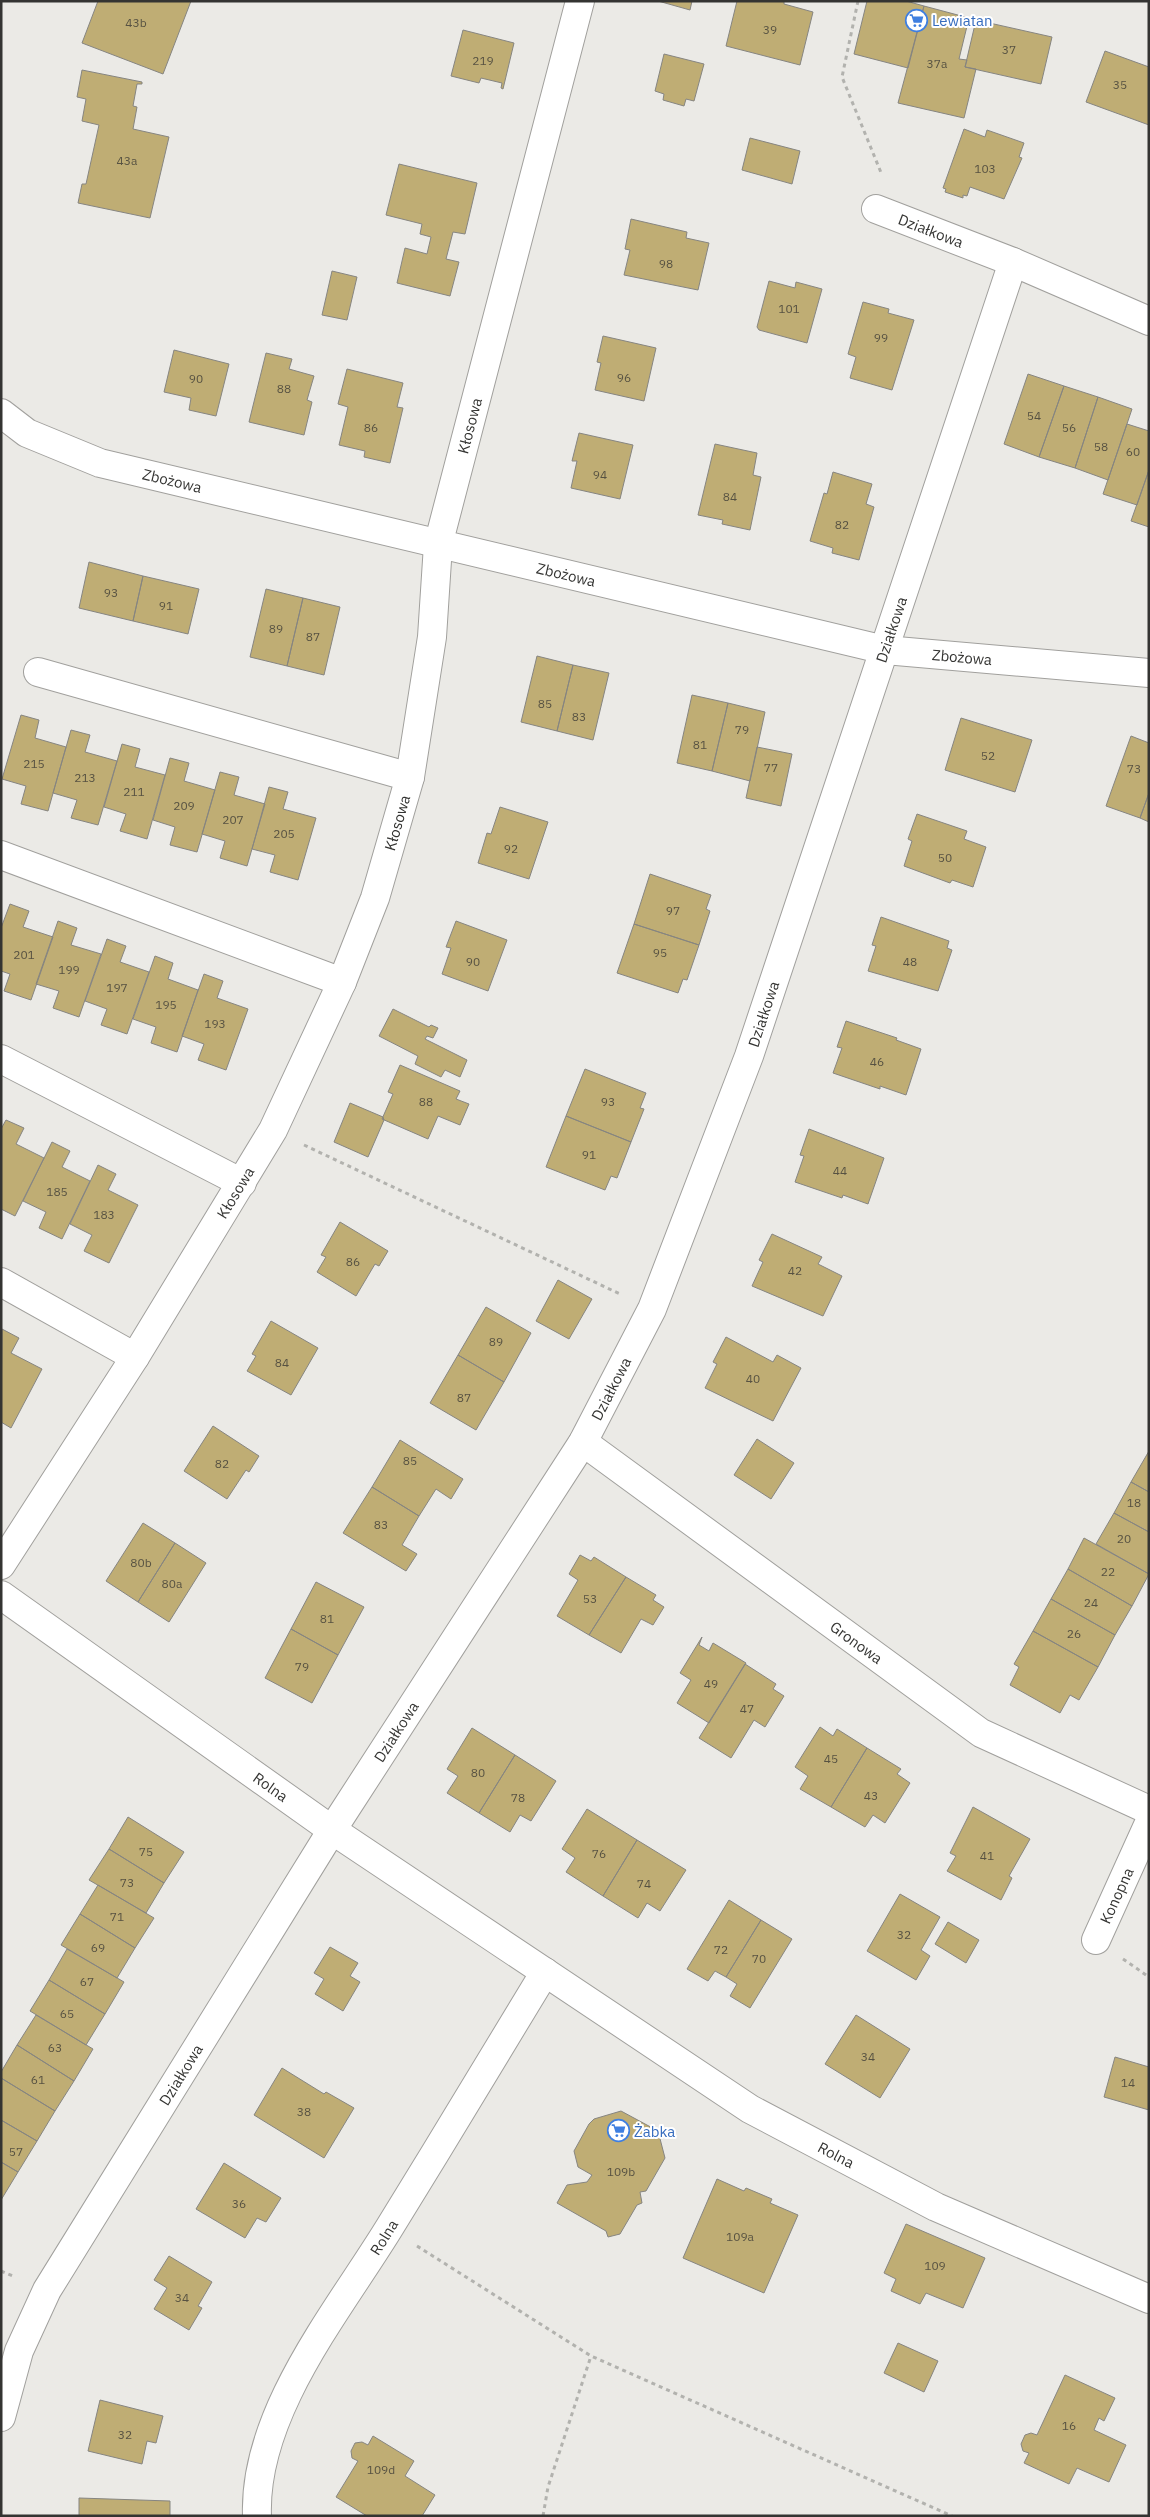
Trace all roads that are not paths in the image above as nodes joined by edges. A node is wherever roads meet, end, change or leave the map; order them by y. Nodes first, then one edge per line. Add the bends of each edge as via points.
1 (580, 1) edge
2 (888, 213) road end
3 (1013, 262) junction
4 (1149, 321) edge
5 (1, 413) edge
6 (438, 544) junction
7 (885, 650) junction
8 (38, 672) dead end
9 (1149, 673) edge
10 (410, 777) junction
11 (1, 855) edge
12 (342, 982) junction
13 (1, 1059) edge
14 (242, 1182) junction
15 (1, 1282) edge
16 (134, 1357) junction
17 (583, 1442) junction
18 (1, 1565) edge
19 (1, 1594) edge
20 (1149, 1810) edge
21 (1149, 1823) edge
22 (332, 1830) junction
23 (1096, 1940) dead end
24 (545, 1972) junction
25 (1149, 2299) edge
26 (1, 2417) edge
27 (257, 2516) edge

1 - 6 street, Kłosowa
2 - 3 street, Działkowa
3 - 4 street, Działkowa
3 - 7 street, Działkowa
5 - 6 street, Zbożowa via 27,433 100,463
6 - 7 street, Zbożowa
6 - 10 street, Kłosowa via 432,637
7 - 9 street, Zbożowa
7 - 17 street, Działkowa via 749,1056 652,1309
8 - 10 street
10 - 12 street, Kłosowa via 375,898
11 - 12 street
12 - 14 street, Kłosowa via 273,1130
13 - 14 street
14 - 16 street, Kłosowa
15 - 16 street
16 - 18 street, Kłosowa
17 - 20 street, Gronowa via 981,1733
17 - 22 street, Działkowa
19 - 22 street, Rolna
21 - 23 street, Konopna
22 - 24 street, Rolna
22 - 26 street, Działkowa via 47,2290 19,2351
24 - 25 street, Rolna via 750,2109 936,2207
24 - 27 street, Rolna via 303,2362 274,2425 256,2492

